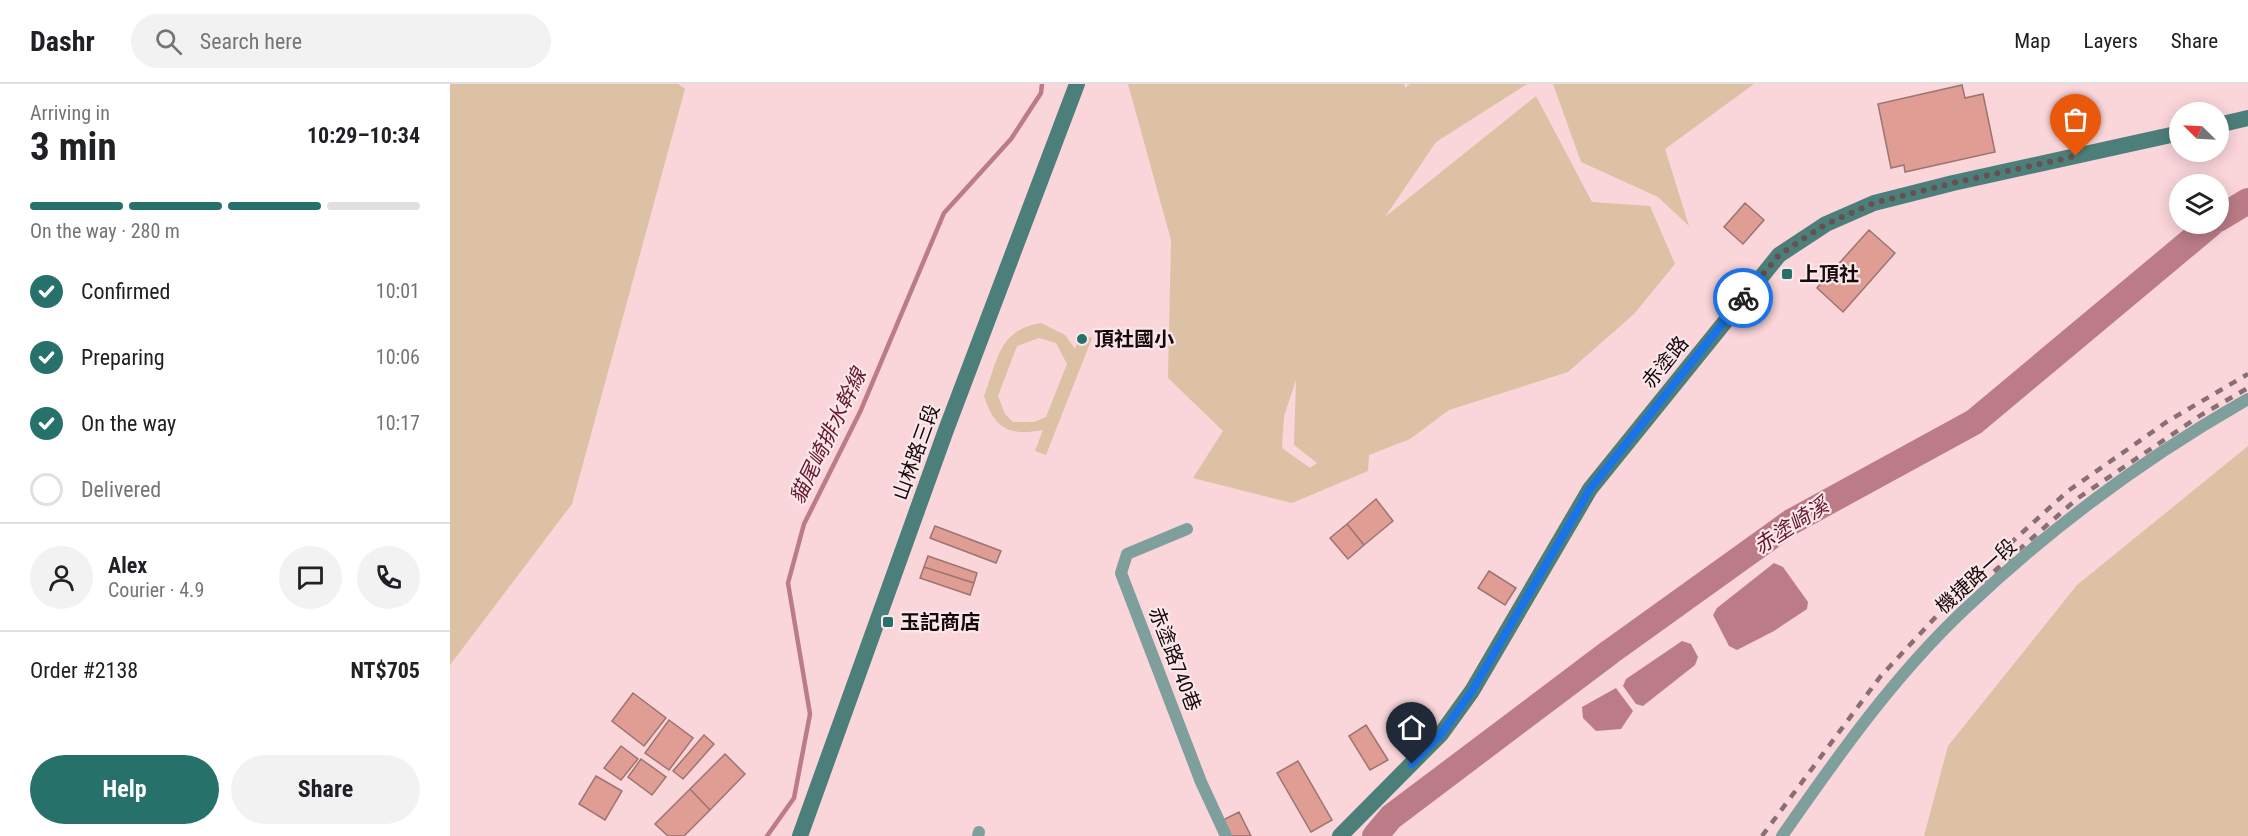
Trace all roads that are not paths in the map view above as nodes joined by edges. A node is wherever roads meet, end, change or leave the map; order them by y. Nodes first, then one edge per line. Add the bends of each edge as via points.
1 (1077, 84) edge
2 (2248, 118) edge
3 (2229, 122) edge
4 (2169, 135) edge
5 (2248, 399) edge
6 (1187, 529) dead end
7 (800, 836) edge
8 (1226, 836) edge
9 (1340, 836) edge
10 (1782, 836) edge

1 - 7 street, 山林路三段 via 942,441
2 - 3 street
4 - 9 street, 赤塗路 via 1874,203 1826,224 1779,255 1590,489 1472,691 1441,734
5 - 10 street, 機捷路一段 via 2078,512 1963,610 1892,688
6 - 8 street, 赤塗路740巷 via 1127,554 1121,573

